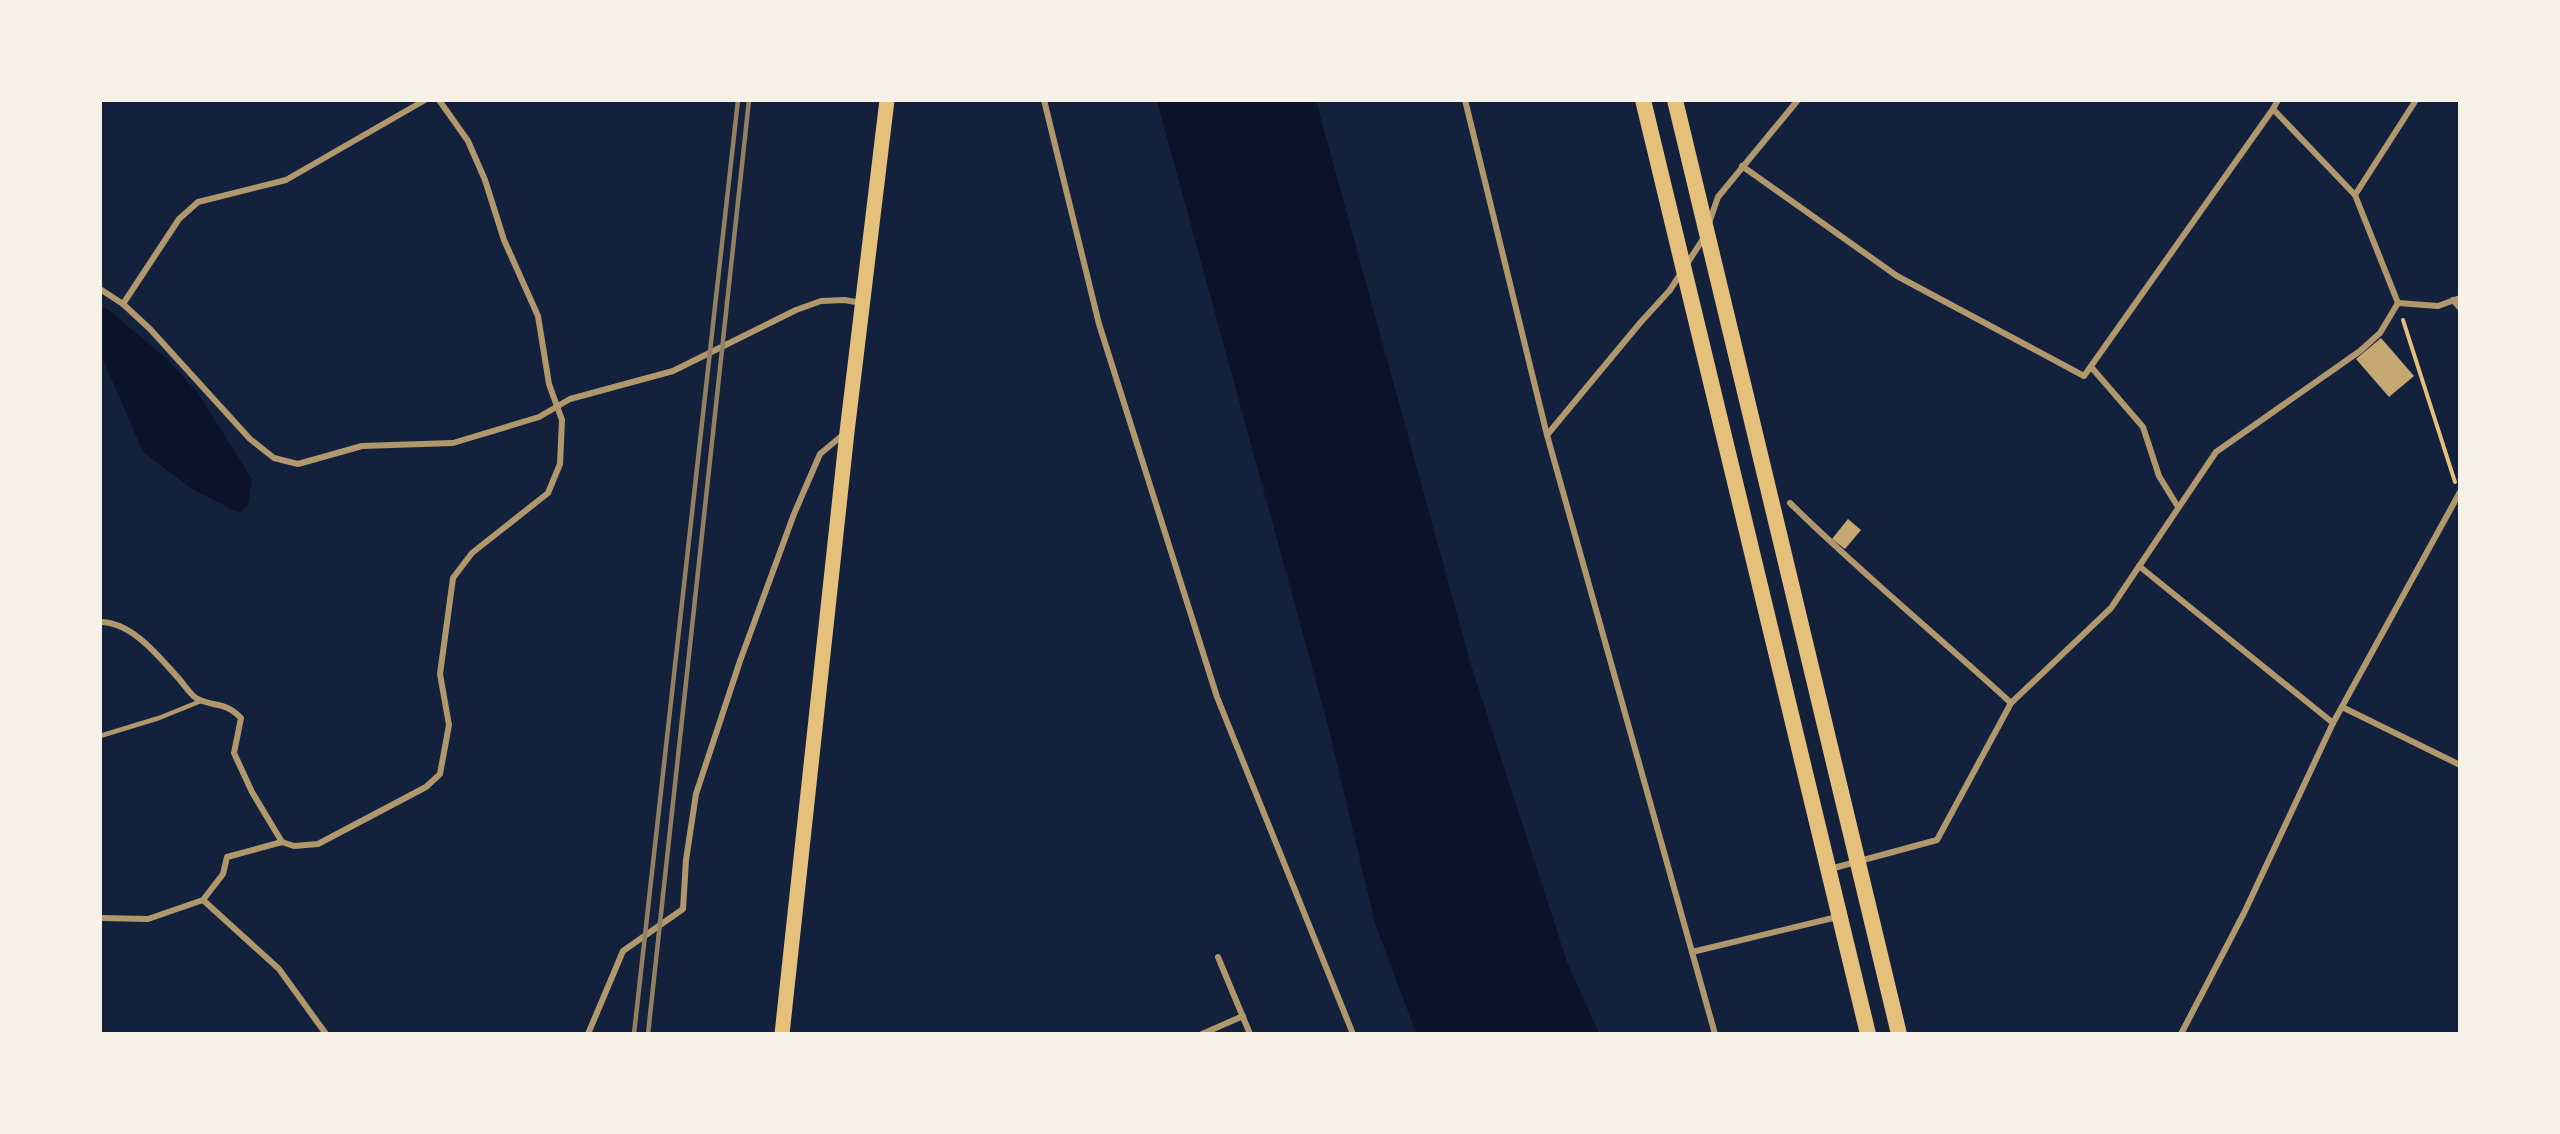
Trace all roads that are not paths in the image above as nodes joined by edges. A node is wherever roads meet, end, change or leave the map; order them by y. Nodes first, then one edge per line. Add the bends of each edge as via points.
1 (425, 100) edge
2 (439, 100) edge
3 (887, 100) edge
4 (1044, 100) edge
5 (1465, 100) edge
6 (1643, 100) edge
7 (1675, 100) edge
8 (1798, 100) edge
9 (2278, 100) edge
10 (2416, 100) edge
11 (2273, 109) junction
12 (1742, 166) junction
13 (2355, 195) junction
14 (1706, 234) junction
15 (1685, 270) junction
16 (100, 289) edge
17 (2456, 299) edge
18 (862, 303) junction
19 (2398, 303) junction
20 (123, 304) junction
21 (2460, 308) edge
22 (2092, 368) junction
23 (558, 406) junction
24 (847, 432) junction
25 (1548, 435) junction
26 (2459, 492) edge
27 (1790, 503) dead end
28 (2178, 507) junction
29 (2139, 566) junction
30 (100, 622) edge
31 (203, 700) junction
32 (2011, 703) junction
33 (2342, 707) junction
34 (2332, 723) junction
35 (100, 736) edge
36 (2460, 765) edge
37 (282, 842) junction
38 (1859, 862) junction
39 (1828, 870) junction
40 (203, 900) junction
41 (1841, 916) junction
42 (100, 918) edge
43 (1692, 952) junction
44 (1218, 957) dead end
45 (1243, 1016) junction
46 (326, 1034) edge
47 (588, 1034) edge
48 (782, 1034) edge
49 (1202, 1034) edge
50 (1250, 1034) edge
51 (1353, 1034) edge
52 (1715, 1034) edge
53 (1868, 1034) edge
54 (1899, 1034) edge
55 (2181, 1034) edge

1 - 20 street via 286,180 198,202 179,219
2 - 23 street via 468,141 504,240 538,316 549,384
3 - 18 main road
4 - 51 street via 1099,324 1217,697
5 - 25 street
6 - 15 highway
7 - 14 highway
8 - 12 street
9 - 11 street
10 - 13 street
11 - 13 street
11 - 22 street
12 - 14 street via 1718,197
12 - 22 street via 1897,276 2084,376
13 - 19 street
14 - 15 street
14 - 38 highway
15 - 25 street
15 - 39 highway
16 - 20 street
17 - 19 street via 2438,306
17 - 21 street
18 - 23 street via 821,301 674,371 570,399
18 - 24 main road
19 - 28 street via 2380,333 2360,351 2216,452
20 - 23 street via 250,439 274,458 298,464 362,446 453,442 539,417
22 - 28 street via 2143,427 2159,476
23 - 37 street via 562,420 560,464 548,494 472,553 453,578 440,674 449,725 440,774 426,788 318,844 294,846
24 - 47 street via 820,454 740,661 696,794 683,909 623,951
24 - 48 main road
25 - 43 street
26 - 33 street
27 - 32 street via 1862,573
28 - 29 street
29 - 32 street via 2111,608
29 - 34 street
30 - 31 street via 129,631 195,697
31 - 35 lane
31 - 37 street via 231,708 241,718 234,753
32 - 38 street via 1937,840
33 - 34 street
33 - 36 street
34 - 55 street via 2244,913
37 - 40 street via 227,857 223,874
38 - 39 street
38 - 54 highway
39 - 41 highway
40 - 42 street via 148,919
40 - 46 street via 279,969
41 - 43 street
41 - 53 highway
43 - 52 street
44 - 45 street
45 - 49 street
45 - 50 street

